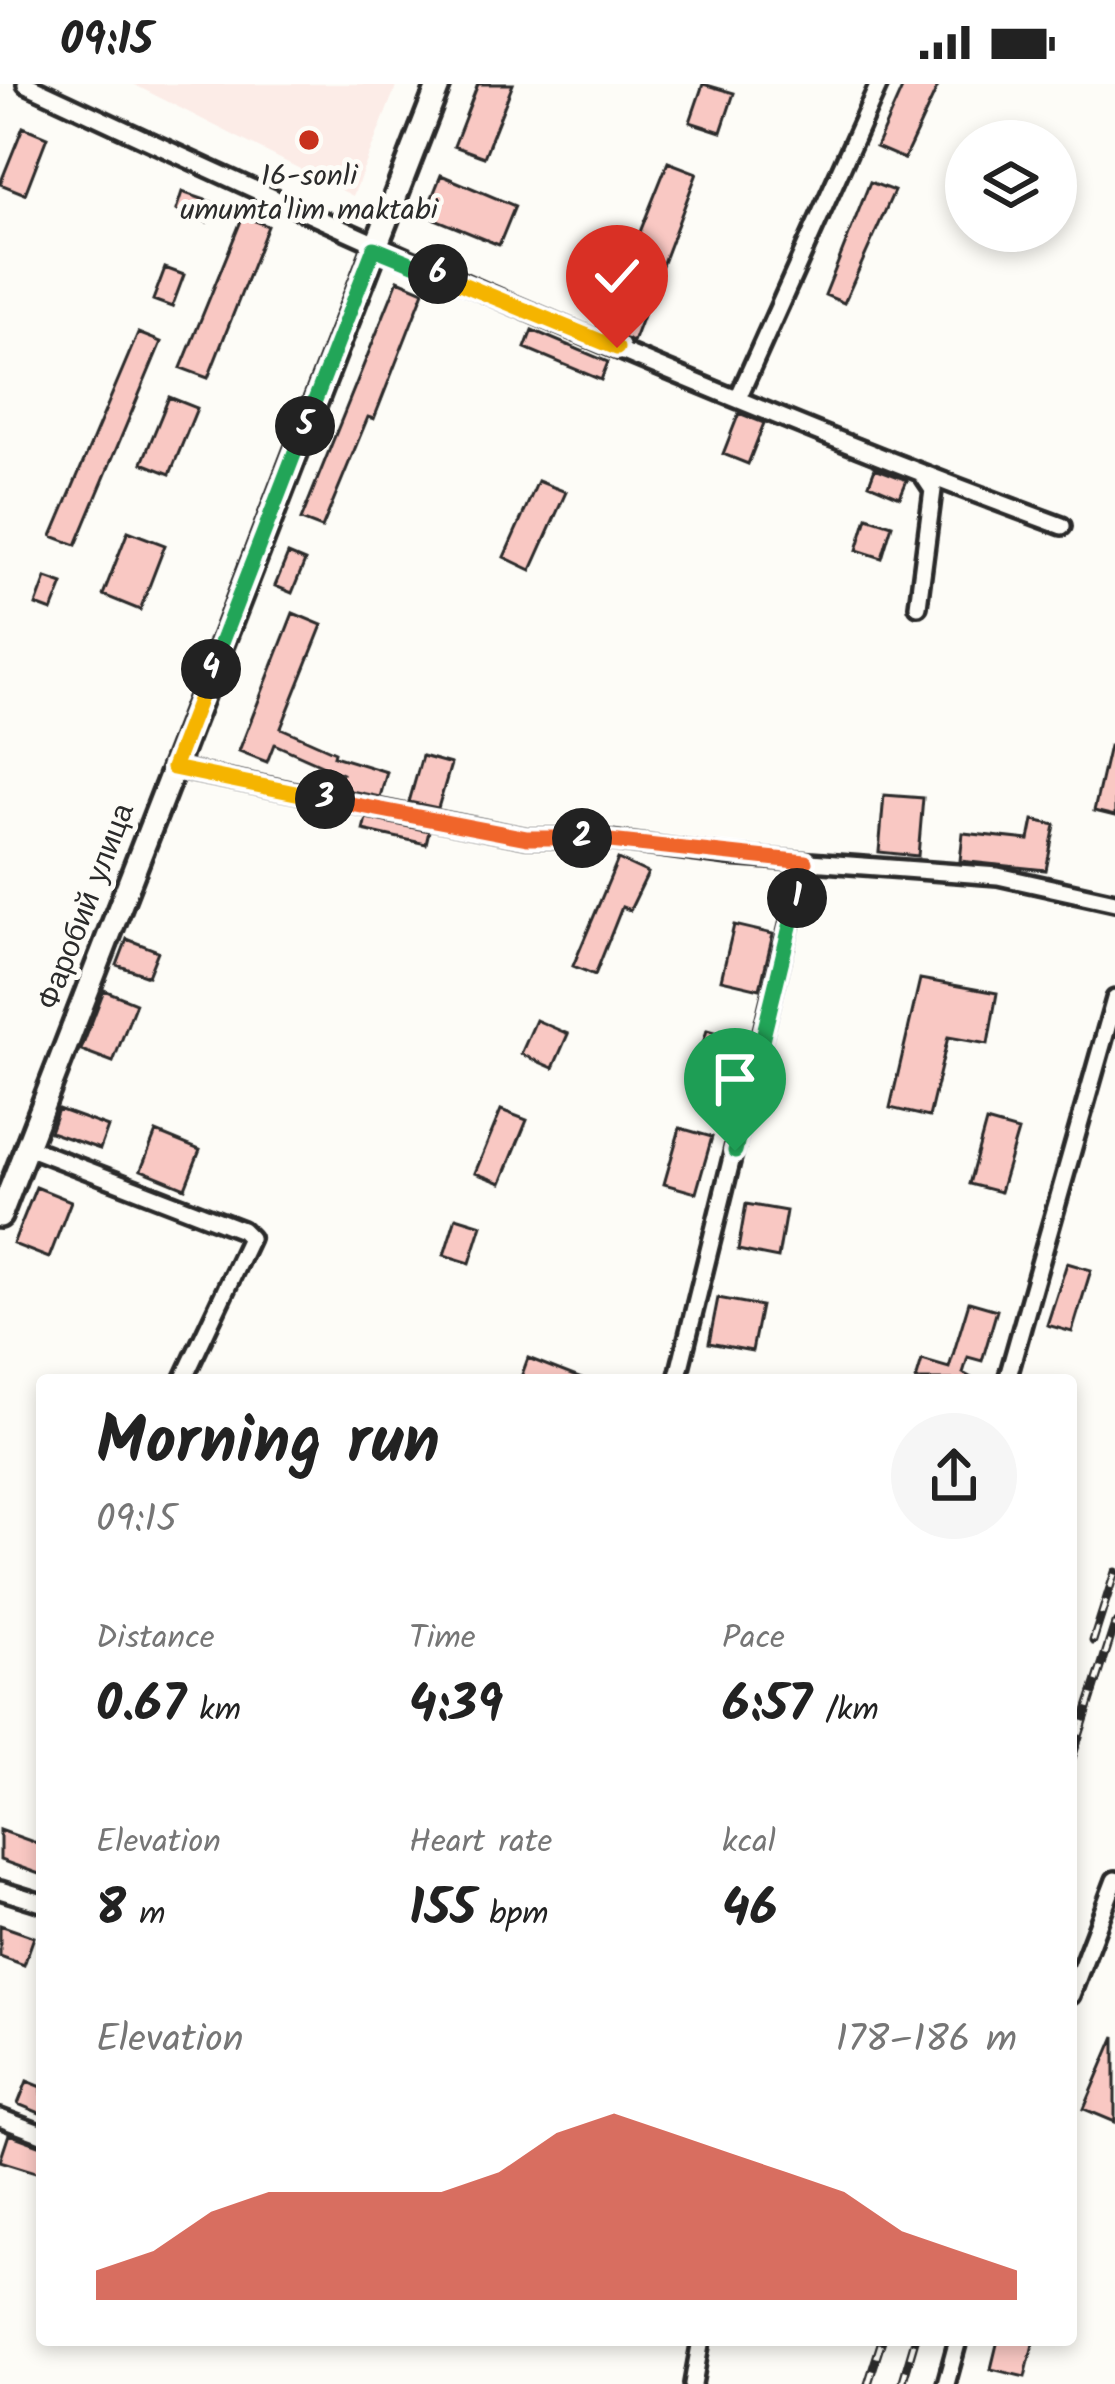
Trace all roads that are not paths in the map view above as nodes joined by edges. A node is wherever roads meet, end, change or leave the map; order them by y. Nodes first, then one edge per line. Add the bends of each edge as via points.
1 (26, 84) edge
2 (439, 84) edge
3 (879, 84) edge
4 (374, 248) junction
5 (738, 398) junction
6 (923, 475) junction
7 (1062, 526) dead end
8 (918, 606) dead end
9 (173, 768) junction
10 (805, 862) junction
11 (1115, 902) edge
12 (1115, 999) edge
13 (26, 1148) junction
14 (0, 1216) edge
15 (186, 1374) edge
16 (678, 1374) edge
17 (1009, 1374) edge
18 (1115, 1880) edge
19 (0, 1890) edge
20 (36, 1901) edge
21 (1077, 1979) edge
22 (0, 2118) edge
23 (36, 2132) edge
24 (699, 2346) edge
25 (956, 2346) edge
26 (693, 2384) edge
27 (946, 2384) edge

1 - 4 street
2 - 4 street, Фаробий улица
3 - 5 street
4 - 5 street
4 - 9 street, Фаробий улица
5 - 6 street
6 - 7 street
6 - 8 street via 933,490
9 - 10 street via 527,838
9 - 13 street, Фаробий улица
10 - 11 street via 998,876
10 - 16 street
12 - 17 street
13 - 14 street, Фаробий улица
13 - 15 street via 250,1238
18 - 21 street
19 - 20 street
22 - 23 street
24 - 26 street
25 - 27 street

